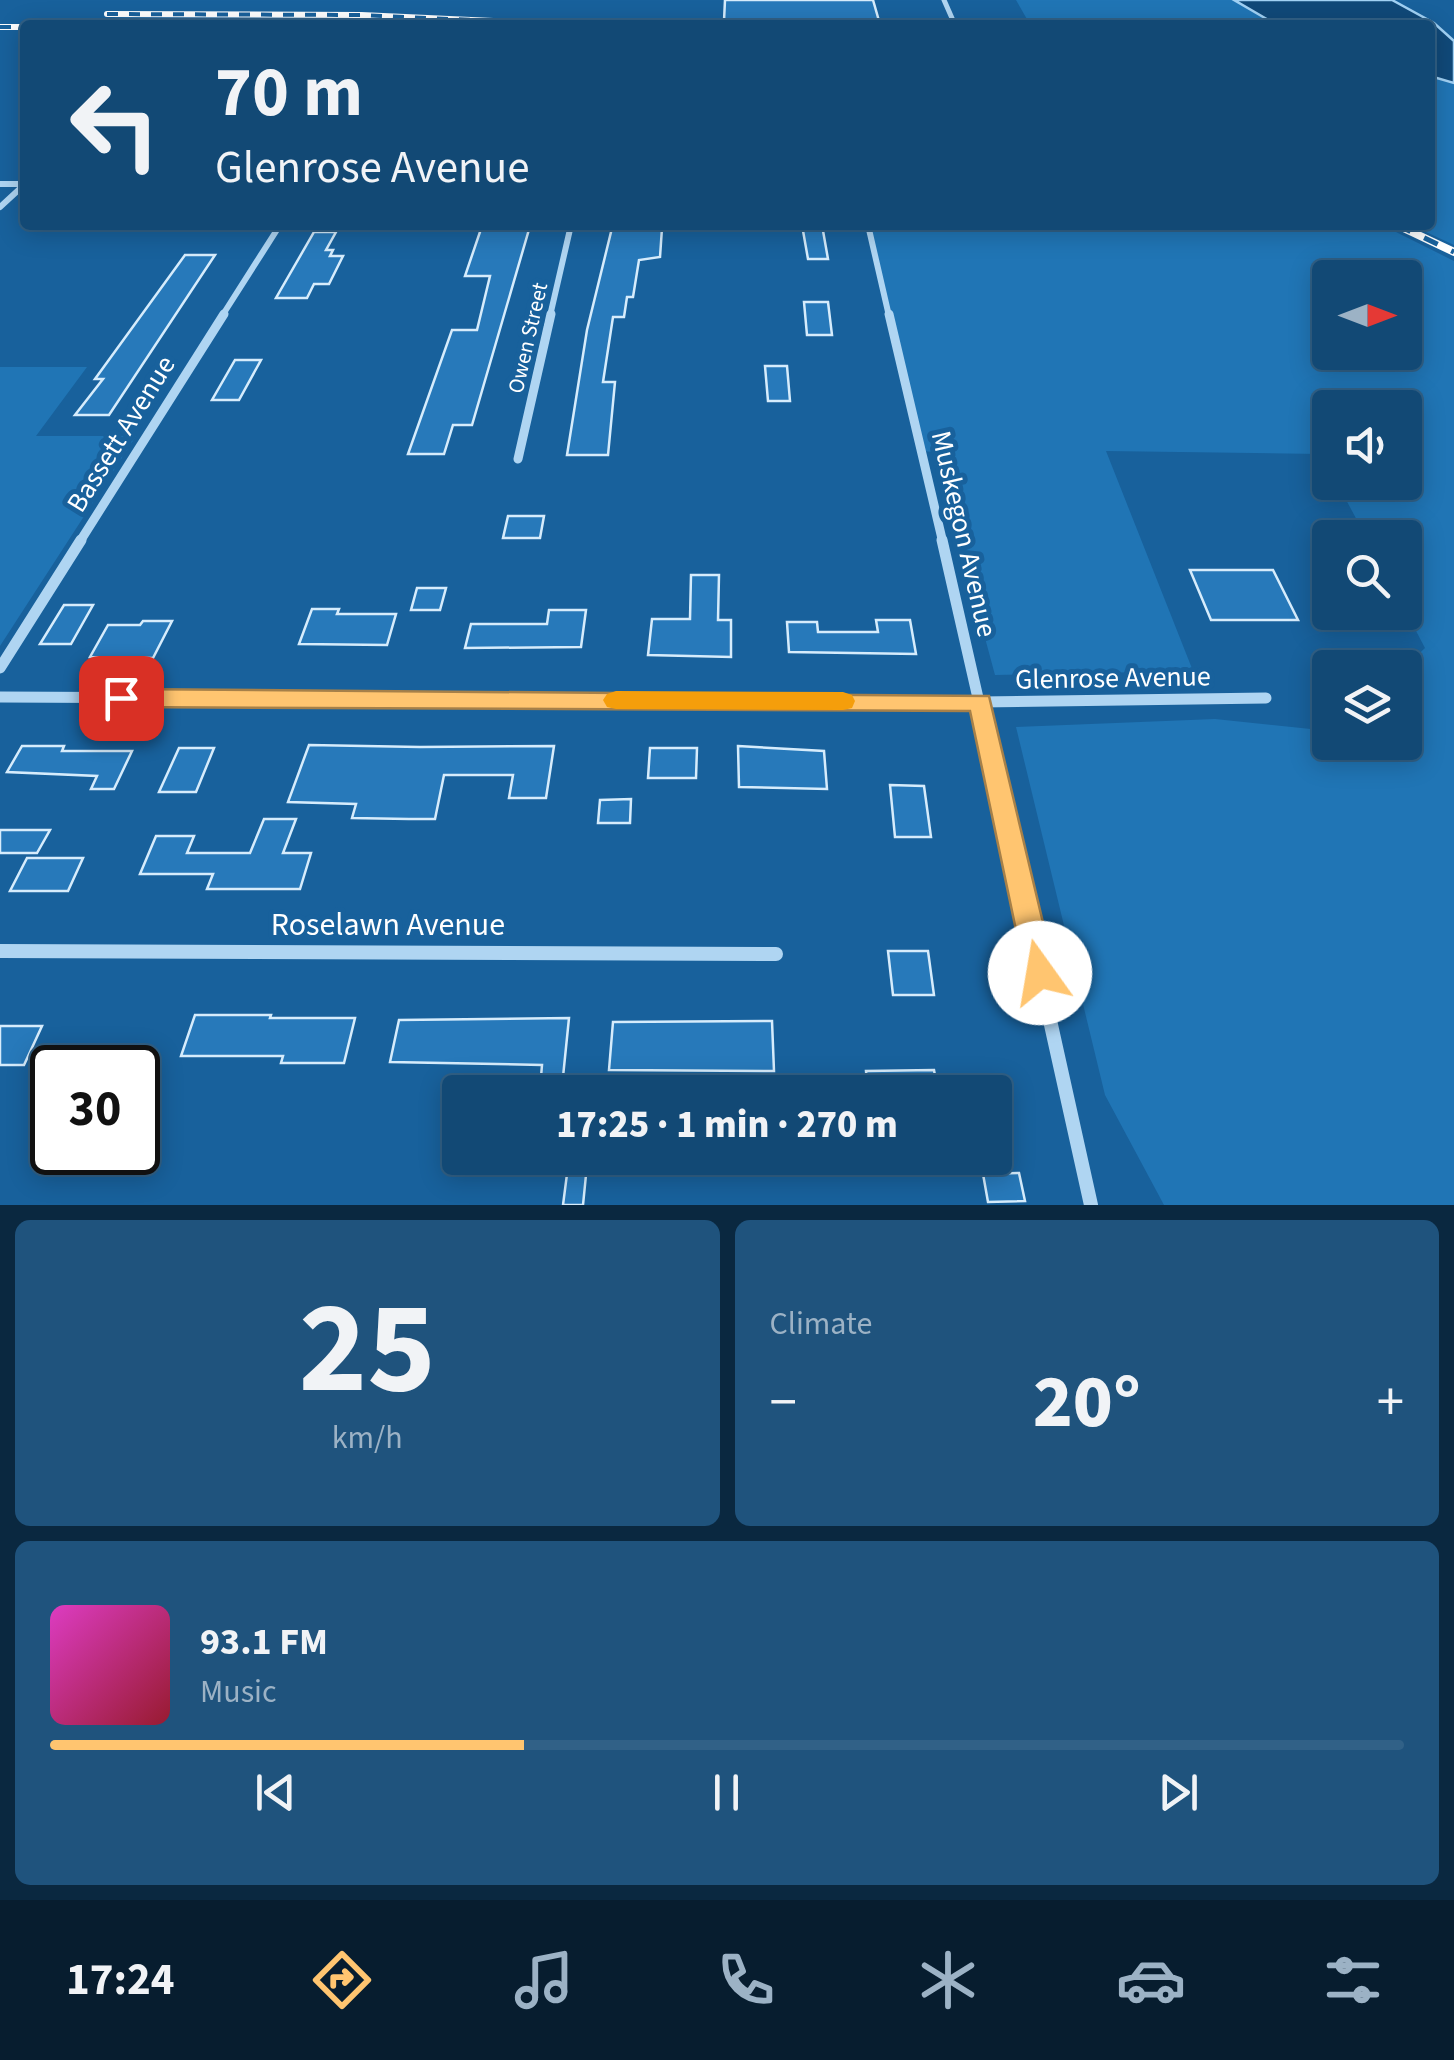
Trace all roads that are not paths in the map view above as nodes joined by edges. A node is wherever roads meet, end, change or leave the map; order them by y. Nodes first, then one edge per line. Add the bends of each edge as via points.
1 (20, 189) edge
2 (0, 208) edge
3 (277, 230) edge
4 (570, 230) edge
5 (869, 230) edge
6 (518, 459) dead end
7 (0, 668) edge
8 (0, 698) edge
9 (1266, 698) dead end
10 (980, 702) junction
11 (0, 950) edge
12 (776, 954) dead end
13 (1091, 1205) edge

1 - 2 street
3 - 7 street, Bassett Avenue
4 - 6 street, Owen Street
5 - 10 street, Muskegon Avenue
8 - 10 street, Glenrose Avenue
9 - 10 street, Glenrose Avenue
10 - 13 street, Muskegon Avenue
11 - 12 street, Roselawn Avenue

